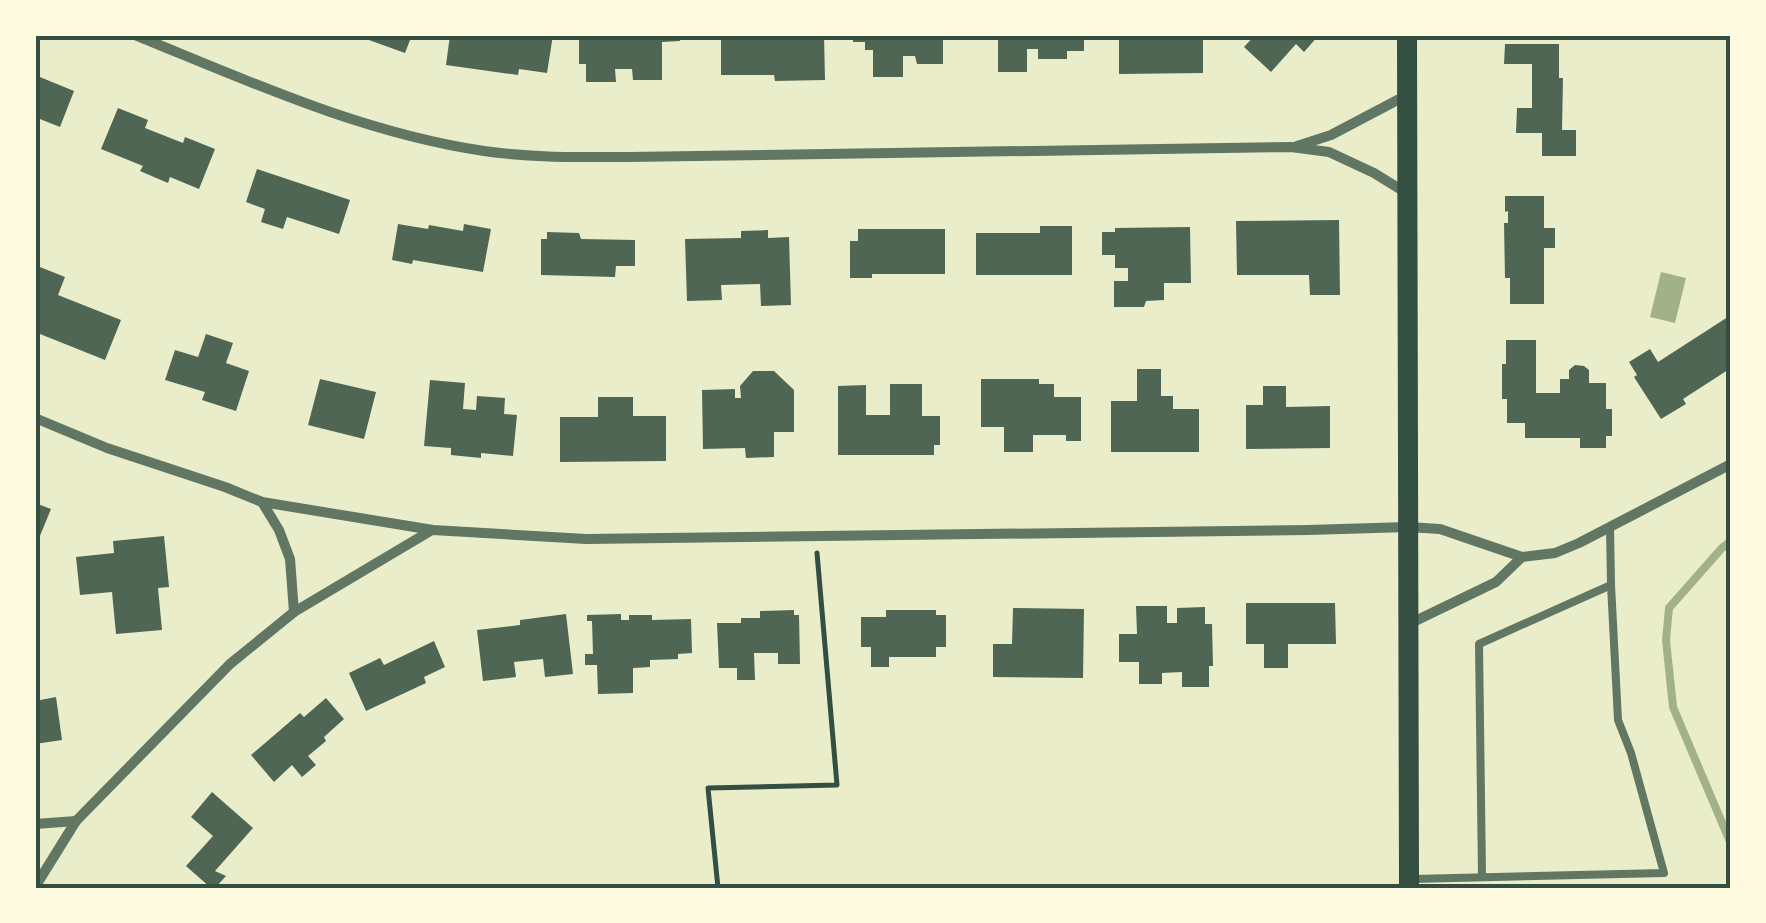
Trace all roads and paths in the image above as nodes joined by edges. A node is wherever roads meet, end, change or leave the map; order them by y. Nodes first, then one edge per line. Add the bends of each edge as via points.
1 (135, 35) edge
2 (1408, 35) edge
3 (1408, 96) junction
4 (1292, 148) junction
5 (1409, 195) junction
6 (35, 418) edge
7 (1731, 464) edge
8 (262, 502) junction
9 (1408, 527) junction
10 (1610, 527) junction
11 (433, 530) junction
12 (817, 554) dead end
13 (1522, 557) junction
14 (1611, 586) junction
15 (294, 612) junction
16 (1409, 624) junction
17 (76, 822) junction
18 (35, 824) edge
19 (1482, 876) junction
20 (1409, 883) edge
21 (35, 887) edge
22 (718, 888) edge

1 - 4 street via 349,119 484,151 629,158
2 - 3 main road
3 - 4 street
3 - 5 main road
4 - 5 street via 1329,152
5 - 9 main road
6 - 8 street
7 - 10 street
8 - 11 street
8 - 15 street via 290,559
9 - 11 street via 586,539
9 - 13 street via 1440,529
9 - 16 main road
10 - 13 street via 1555,552
10 - 14 lane
11 - 15 street
12 - 22 path via 837,784 708,788
13 - 16 street via 1496,582
14 - 19 lane via 1479,644
14 - 19 lane via 1618,720 1664,874
15 - 17 street via 230,664
16 - 20 main road
17 - 18 street
17 - 21 street
19 - 20 lane

